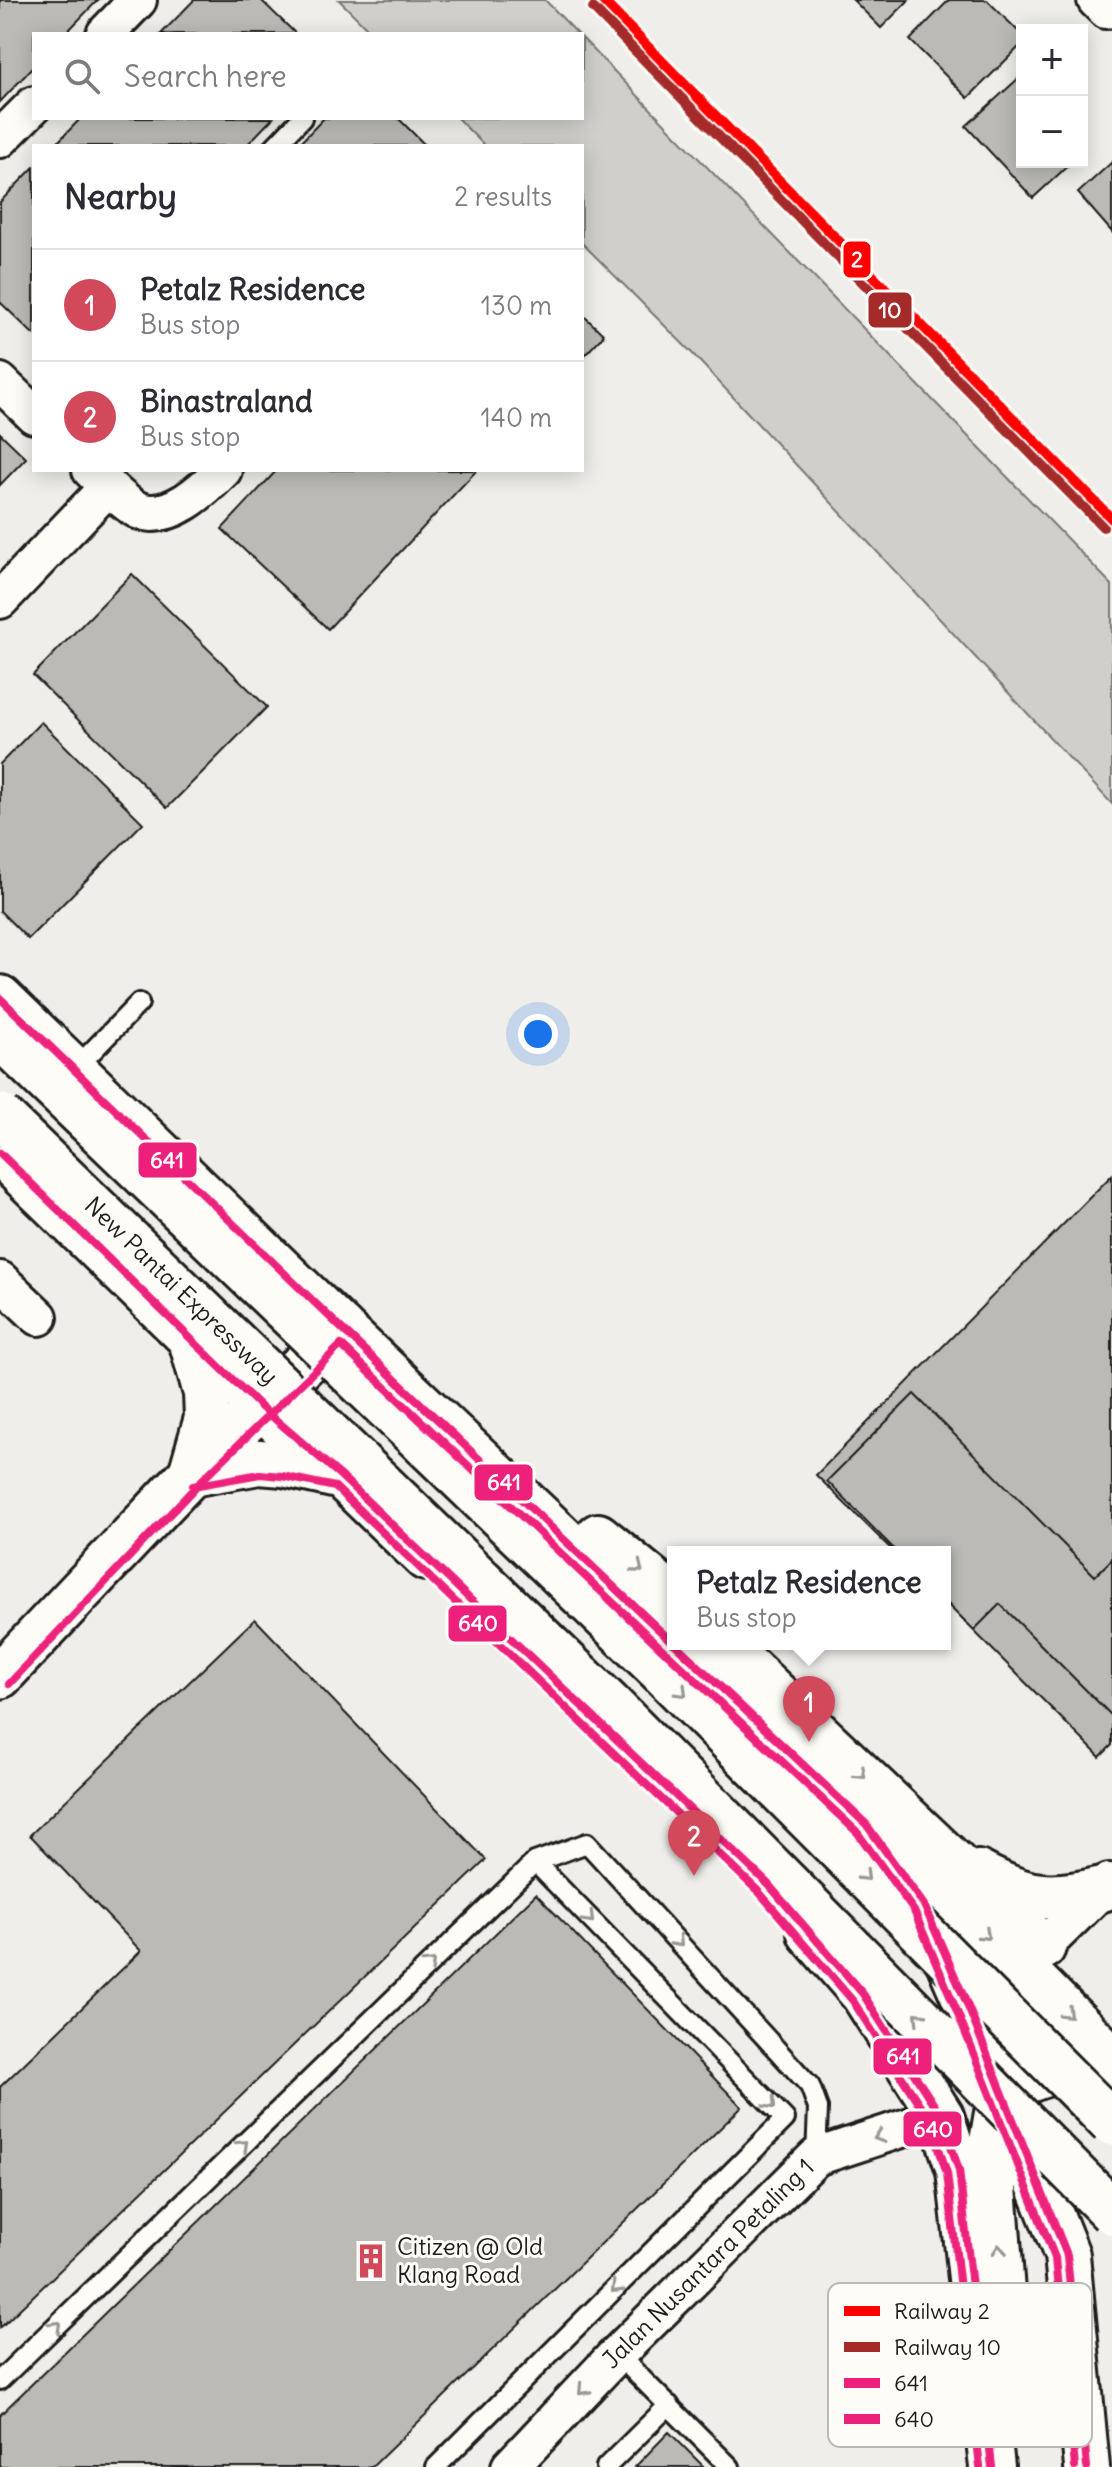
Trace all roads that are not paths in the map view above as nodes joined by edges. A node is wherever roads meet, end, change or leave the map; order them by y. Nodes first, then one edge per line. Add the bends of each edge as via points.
1 (138, 0) edge
2 (107, 32) edge
3 (32, 107) edge
4 (300, 120) edge
5 (0, 139) edge
6 (277, 144) edge
7 (221, 472) edge
8 (100, 478) edge
9 (0, 600) edge
10 (0, 998) edge
11 (139, 1003) dead end
12 (0, 1036) edge
13 (74, 1070) junction
14 (0, 1116) edge
15 (0, 1153) edge
16 (0, 1280) edge
17 (39, 1317) dead end
18 (341, 1328) junction
19 (190, 1337) junction
20 (261, 1407) junction
21 (191, 1474) junction
22 (341, 1476) junction
23 (549, 1526) junction
24 (667, 1592) edge
25 (667, 1636) edge
26 (681, 1650) edge
27 (729, 1650) edge
28 (0, 1676) edge
29 (866, 1824) junction
30 (951, 1859) junction
31 (535, 1862) junction
32 (1107, 1884) edge
33 (1032, 1958) junction
34 (1112, 2058) edge
35 (1112, 2072) edge
36 (1001, 2091) junction
37 (941, 2116) junction
38 (1112, 2123) edge
39 (816, 2157) junction
40 (1112, 2212) edge
41 (972, 2283) edge
42 (1001, 2283) edge
43 (1070, 2283) edge
44 (617, 2354) junction
45 (0, 2380) edge
46 (669, 2405) junction
47 (990, 2447) edge
48 (1013, 2447) edge
49 (1085, 2447) edge
50 (436, 2467) edge
51 (510, 2467) edge
52 (606, 2467) edge
53 (730, 2467) edge
54 (992, 2467) edge
55 (1015, 2467) edge
56 (1087, 2467) edge

1 - 2 street
3 - 5 street
4 - 6 lane
7 - 8 street via 184,504 160,511 140,511
8 - 9 street
10 - 13 main road
11 - 13 lane
12 -> 38 main road, bridge via 658,1668
13 - 18 main road
40 -> 14 main road, New Pantai Expressway, bridge via 609,1704
15 - 19 main road
16 - 17 street
18 - 20 main road
18 - 23 main road
19 - 20 main road
19 - 21 main road via 206,1393 207,1418
20 - 21 main road
20 - 22 main road
21 - 22 main road via 259,1462
21 - 28 main road
22 - 37 main road via 768,1884 863,1994
23 -> 24 main road via 596,1535
23 - 25 main road
26 - 29 main road
27 -> 30 main road
29 -> 33 main road
29 - 36 main road via 924,1905
30 - 32 main road via 1021,1893 1046,1898 1073,1896
30 - 33 main road
31 -> 39 lane via 587,1843 810,2086 818,2108
45 -> 31 lane
31 -> 50 lane via 785,2119
32 - 33 street
33 -> 34 main road
33 - 36 main road
35 - 36 main road via 1085,2068 1040,2075
42 -> 36 main road via 991,2148
36 - 43 main road via 1067,2255
37 -> 39 street, Jalan Nusantara Petaling 1
37 - 41 main road via 959,2170
39 - 44 street, Jalan Nusantara Petaling 1
44 - 46 lane
44 -> 51 street, Jalan Nusantara Petaling 1
46 - 52 lane
46 - 53 lane
47 - 54 main road
55 -> 48 main road
49 - 56 main road

